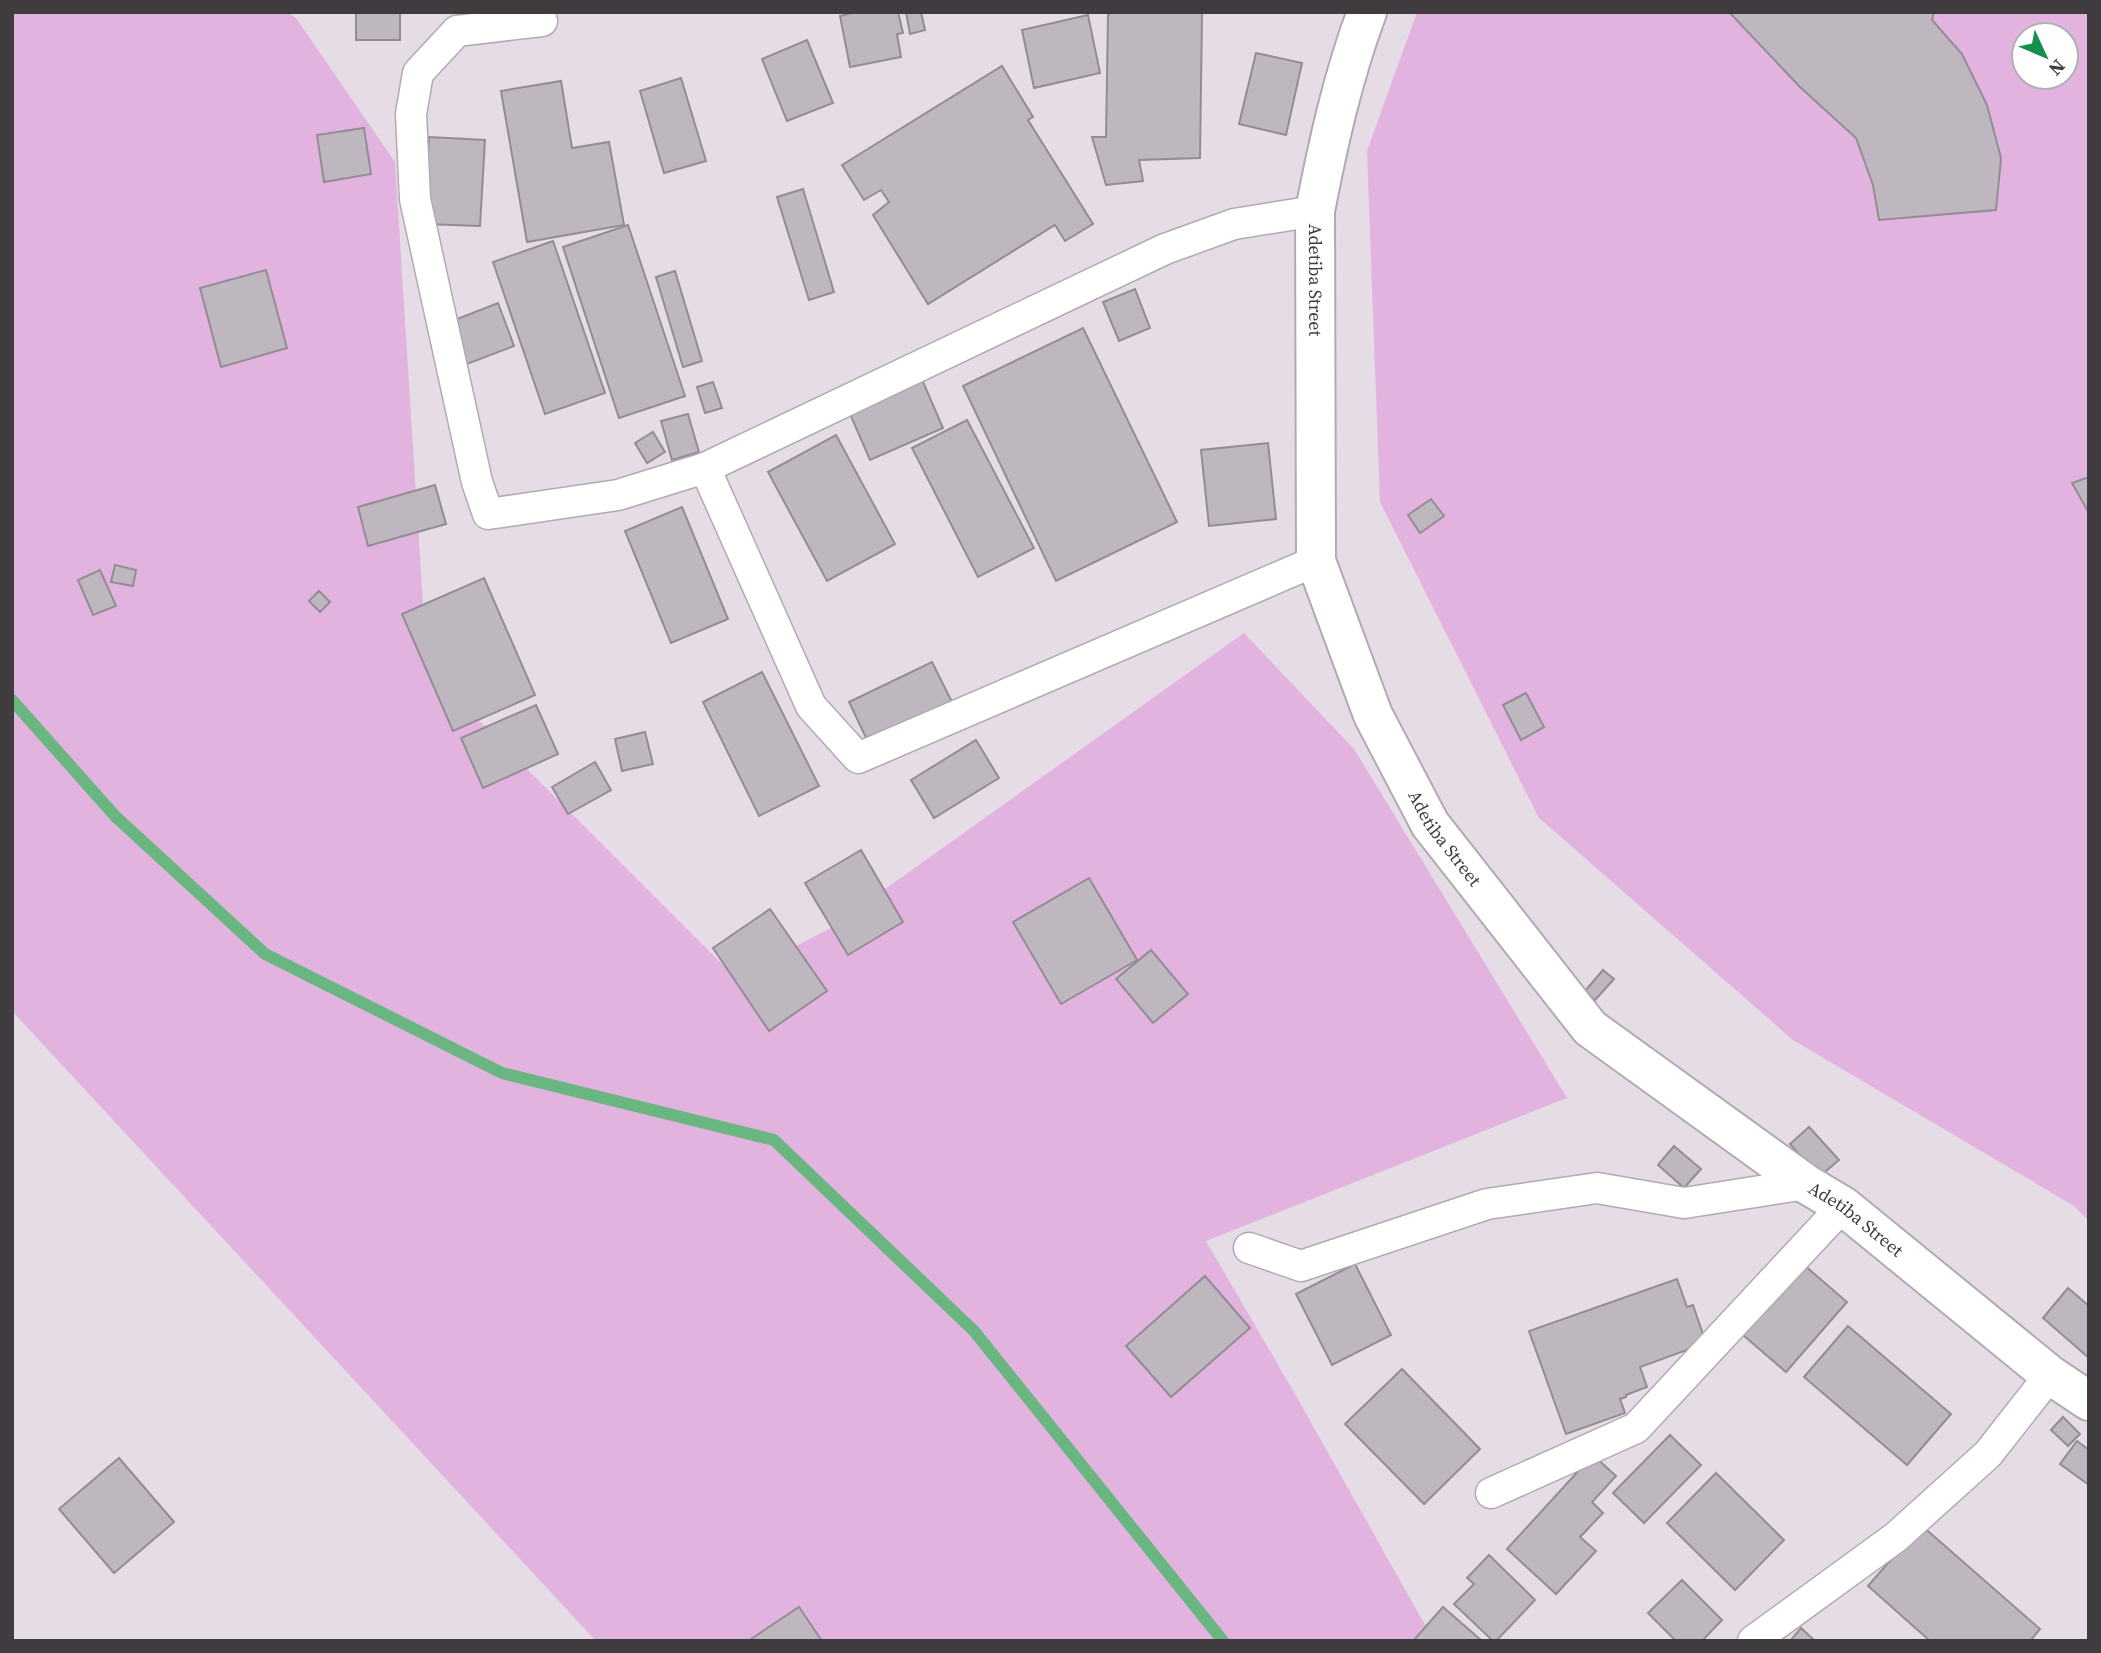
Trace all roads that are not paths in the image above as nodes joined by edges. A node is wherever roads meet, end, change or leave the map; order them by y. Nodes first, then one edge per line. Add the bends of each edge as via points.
1 (1367, 12) edge
2 (542, 21) dead end
3 (1315, 211) junction
4 (705, 468) junction
5 (1316, 561) junction
6 (1806, 1184) junction
7 (1843, 1206) junction
8 (1249, 1248) dead end
9 (2050, 1375) junction
10 (2089, 1401) edge
11 (1491, 1493) dead end
12 (1753, 1641) edge

1 - 3 street, Adetiba Street via 1352,51
2 - 4 street via 457,31 418,73 411,114 415,198 477,482 488,514 618,495
3 - 4 street via 1234,224 1165,249
3 - 5 street, Adetiba Street
4 - 5 street via 811,706 858,758
5 - 6 street, Adetiba Street via 1373,715 1430,824 1590,1028
6 - 7 street, Adetiba Street
6 - 8 street via 1684,1203 1597,1188 1487,1204 1301,1266
7 - 9 street, Adetiba Street
7 - 11 street via 1636,1428
9 - 10 street, Adetiba Street
9 - 12 street via 1988,1454 1896,1537

